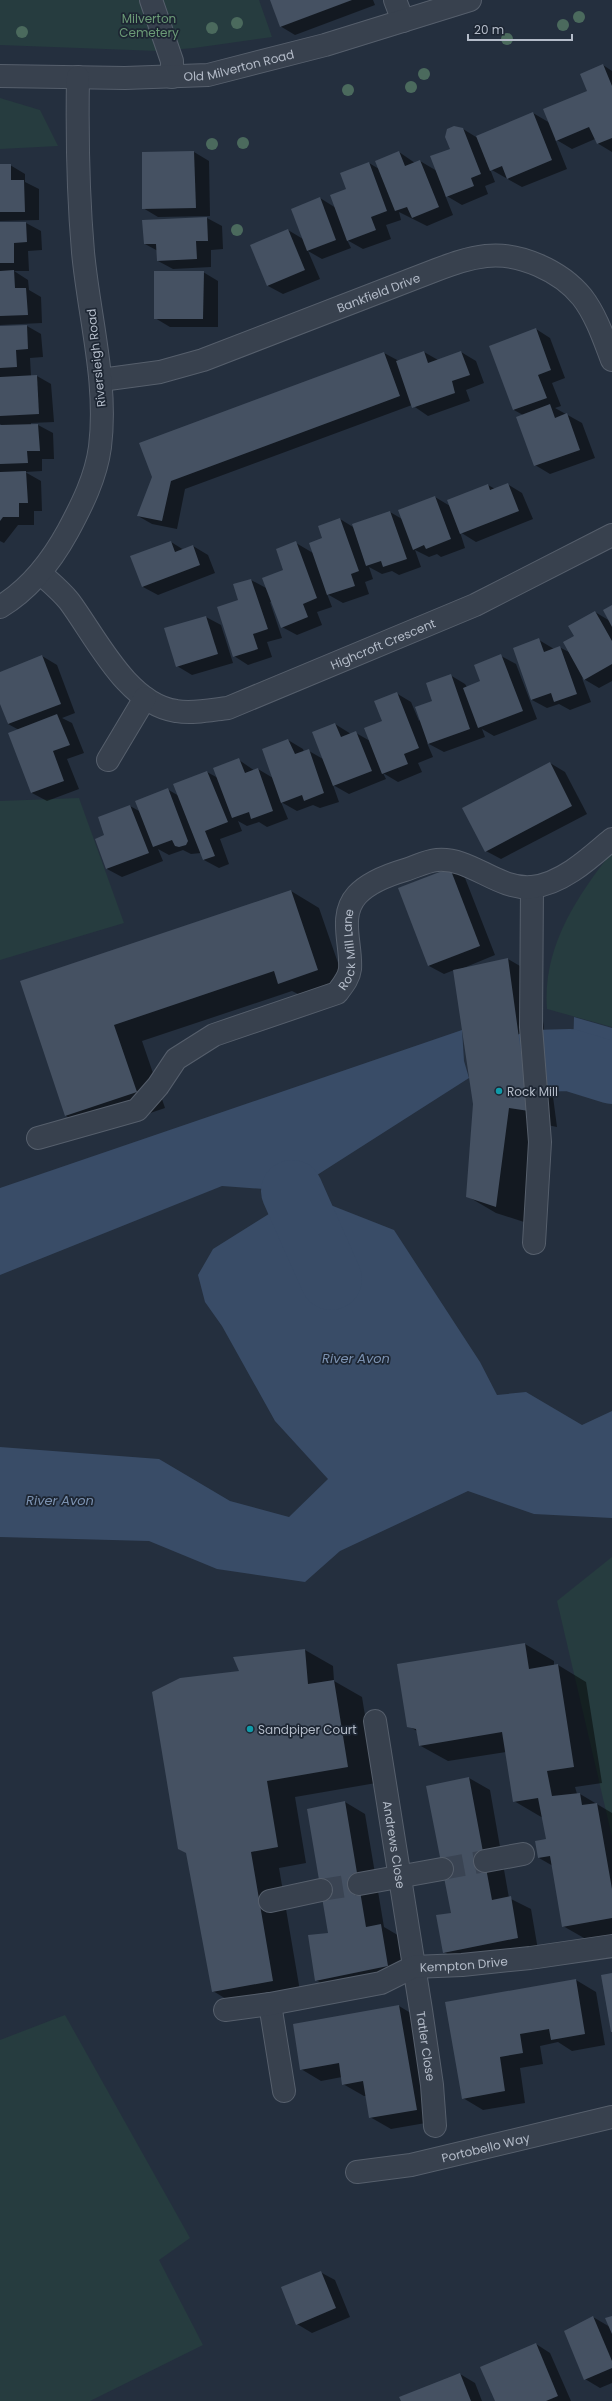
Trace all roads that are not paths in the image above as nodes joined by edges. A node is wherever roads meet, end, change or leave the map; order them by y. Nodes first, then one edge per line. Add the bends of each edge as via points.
1 (151, 0) edge
2 (395, 0) edge
3 (470, 0) edge
4 (402, 21) junction
5 (0, 76) edge
6 (78, 77) junction
7 (172, 77) junction
8 (612, 360) edge
9 (101, 380) junction
10 (612, 535) edge
11 (40, 574) junction
12 (0, 607) edge
13 (145, 698) junction
14 (108, 760) dead end
15 (612, 839) edge
16 (532, 887) junction
17 (38, 1138) dead end
18 (534, 1243) dead end
19 (375, 1721) dead end
20 (523, 1854) dead end
21 (485, 1861) tunnel mouth
22 (442, 1869) tunnel mouth
23 (400, 1877) junction
24 (359, 1884) tunnel mouth
25 (321, 1890) tunnel mouth
26 (270, 1901) dead end
27 (612, 1946) edge
28 (413, 1967) junction
29 (270, 2004) junction
30 (225, 2010) dead end
31 (284, 2091) dead end
32 (612, 2118) edge
33 (435, 2126) dead end
34 (358, 2172) dead end

1 - 7 street via 172,61
2 - 4 street
3 - 4 street, Old Milverton Road
4 - 7 street, Old Milverton Road via 241,68 208,75
5 - 6 street, Old Milverton Road
6 - 7 street, Old Milverton Road
6 - 9 street, Riversleigh Road via 83,252
8 - 9 street, Bankfield Drive via 598,324 582,297 564,279 540,266 514,258 488,256 465,260 436,270 181,367
9 - 11 street, Riversleigh Road via 103,406 100,448 93,476 83,504
10 - 13 street, Highcroft Crescent via 475,605 228,708 198,712 176,711
11 - 12 street, Riversleigh Road via 13,599
11 - 13 street, Highcroft Crescent via 68,599 127,682
13 - 14 street
15 - 16 street, Rock Mill Lane via 554,881
16 - 17 street, Rock Mill Lane via 516,886 452,861 436,860 388,875 356,896 348,911 346,937 350,970 337,993 214,1035 176,1059 158,1086 136,1110
16 - 18 street via 531,1027 540,1142
19 - 23 street, Andrews Close
20 - 21 street
22 - 23 street
23 - 24 street
23 - 28 street, Andrews Close
25 - 26 street
27 - 28 street, Kempton Drive via 523,1959
28 - 29 street, Kempton Drive via 381,1983
28 - 33 street, Tatler Close via 432,2085
29 - 30 street, Kempton Drive
29 - 31 street
32 - 34 street, Portobello Way via 411,2165

